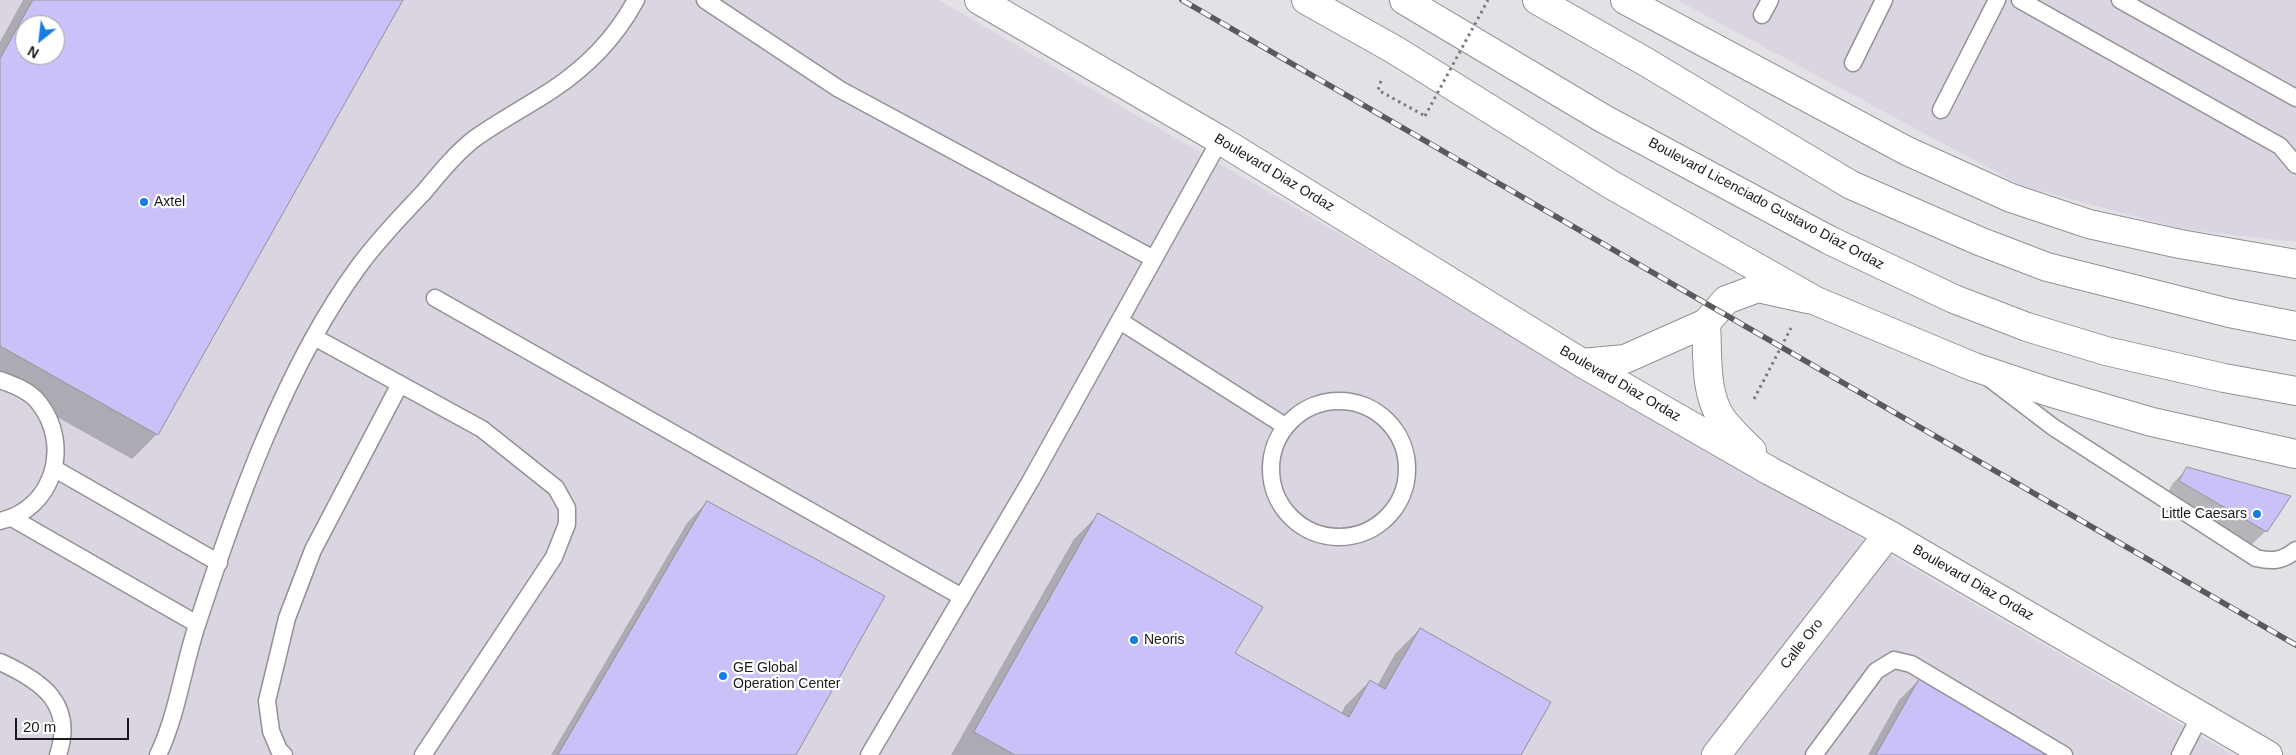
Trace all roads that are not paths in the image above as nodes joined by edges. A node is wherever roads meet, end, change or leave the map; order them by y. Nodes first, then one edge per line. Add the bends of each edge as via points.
1 (636, 0) edge
2 (706, 0) edge
3 (979, 0) edge
4 (1306, 0) edge
5 (1404, 0) edge
6 (1537, 0) edge
7 (1625, 0) edge
8 (1770, 0) edge
9 (1884, 0) edge
10 (1997, 0) edge
11 (2020, 0) edge
12 (2120, 0) edge
13 (1762, 15) dead end
14 (1853, 63) dead end
15 (2296, 98) edge
16 (1941, 110) dead end
17 (1220, 140) junction
18 (2296, 164) edge
19 (1154, 259) junction
20 (2296, 264) edge
21 (435, 298) dead end
22 (1816, 301) junction
23 (1120, 321) junction
24 (1706, 323) junction
25 (2296, 326) edge
26 (314, 337) junction
27 (1582, 363) junction
28 (1974, 367) junction
29 (0, 380) edge
30 (400, 384) junction
31 (2296, 390) edge
32 (1285, 426) junction
33 (2296, 454) edge
34 (55, 469) junction
35 (1770, 470) junction
36 (6, 520) edge
37 (1888, 534) junction
38 (2296, 550) edge
39 (218, 563) junction
40 (962, 598) junction
41 (197, 624) junction
42 (0, 662) edge
43 (2201, 714) junction
44 (58, 755) edge
45 (158, 755) edge
46 (284, 755) edge
47 (423, 755) edge
48 (869, 755) edge
49 (1716, 755) edge
50 (1814, 755) edge
51 (2064, 755) edge
52 (2180, 755) edge
53 (2268, 755) edge

1 - 26 lane via 614,34 589,62 471,141 449,163 359,266
2 - 19 lane via 839,89
3 - 17 main road, Boulevard Diaz Ordaz
4 - 22 main road via 1395,50 1610,184
5 - 31 main road, Boulevard Licenciado Gustavo Díaz Ordaz via 1604,119 1829,240 1963,302 2027,327 2106,351 2224,378
6 - 25 main road via 1852,185 1979,242 2047,267 2229,313
7 - 20 main road via 1907,151 2011,198 2089,224
8 - 13 lane
9 - 14 lane
10 - 16 lane
11 - 18 lane via 2280,146
12 - 15 lane
17 - 19 lane
17 - 27 main road, Boulevard Diaz Ordaz
19 - 23 lane
21 - 40 lane
22 - 24 main road via 1758,288 1726,300
22 - 28 main road
23 - 32 lane
23 - 40 lane
24 - 27 main road via 1624,359
24 - 35 main road via 1714,403 1722,419
26 - 30 lane
26 - 39 lane via 264,442
27 - 35 main road, Boulevard Diaz Ordaz
28 - 33 main road via 2152,422
28 - 38 lane via 2053,428 2256,558 2272,562 2286,558
29 - 34 lane via 20,387 38,402 51,422 57,446
30 - 46 lane via 313,550 287,618 267,701 271,731
30 - 47 lane via 482,429 556,488 567,508 567,524 554,557
32 - 32 lane via 1274,445 1271,480 1282,507 1296,523 1315,533 1336,538 1357,535 1377,526 1392,512 1403,493 1408,472 1396,431 1381,415 1362,404 1341,400 1320,402 1300,412
34 - 36 lane via 46,490 31,507
34 - 39 lane
35 - 37 main road, Boulevard Diaz Ordaz
36 - 41 lane
37 - 43 main road, Boulevard Diaz Ordaz
37 - 49 main road, Calle Oro
39 - 41 lane
40 - 48 lane
41 - 45 lane via 177,703
42 - 44 lane via 26,674 54,698 63,726
43 - 52 lane
43 - 53 main road, Boulevard Diaz Ordaz
50 - 51 lane via 1876,671 1894,660 1911,664

